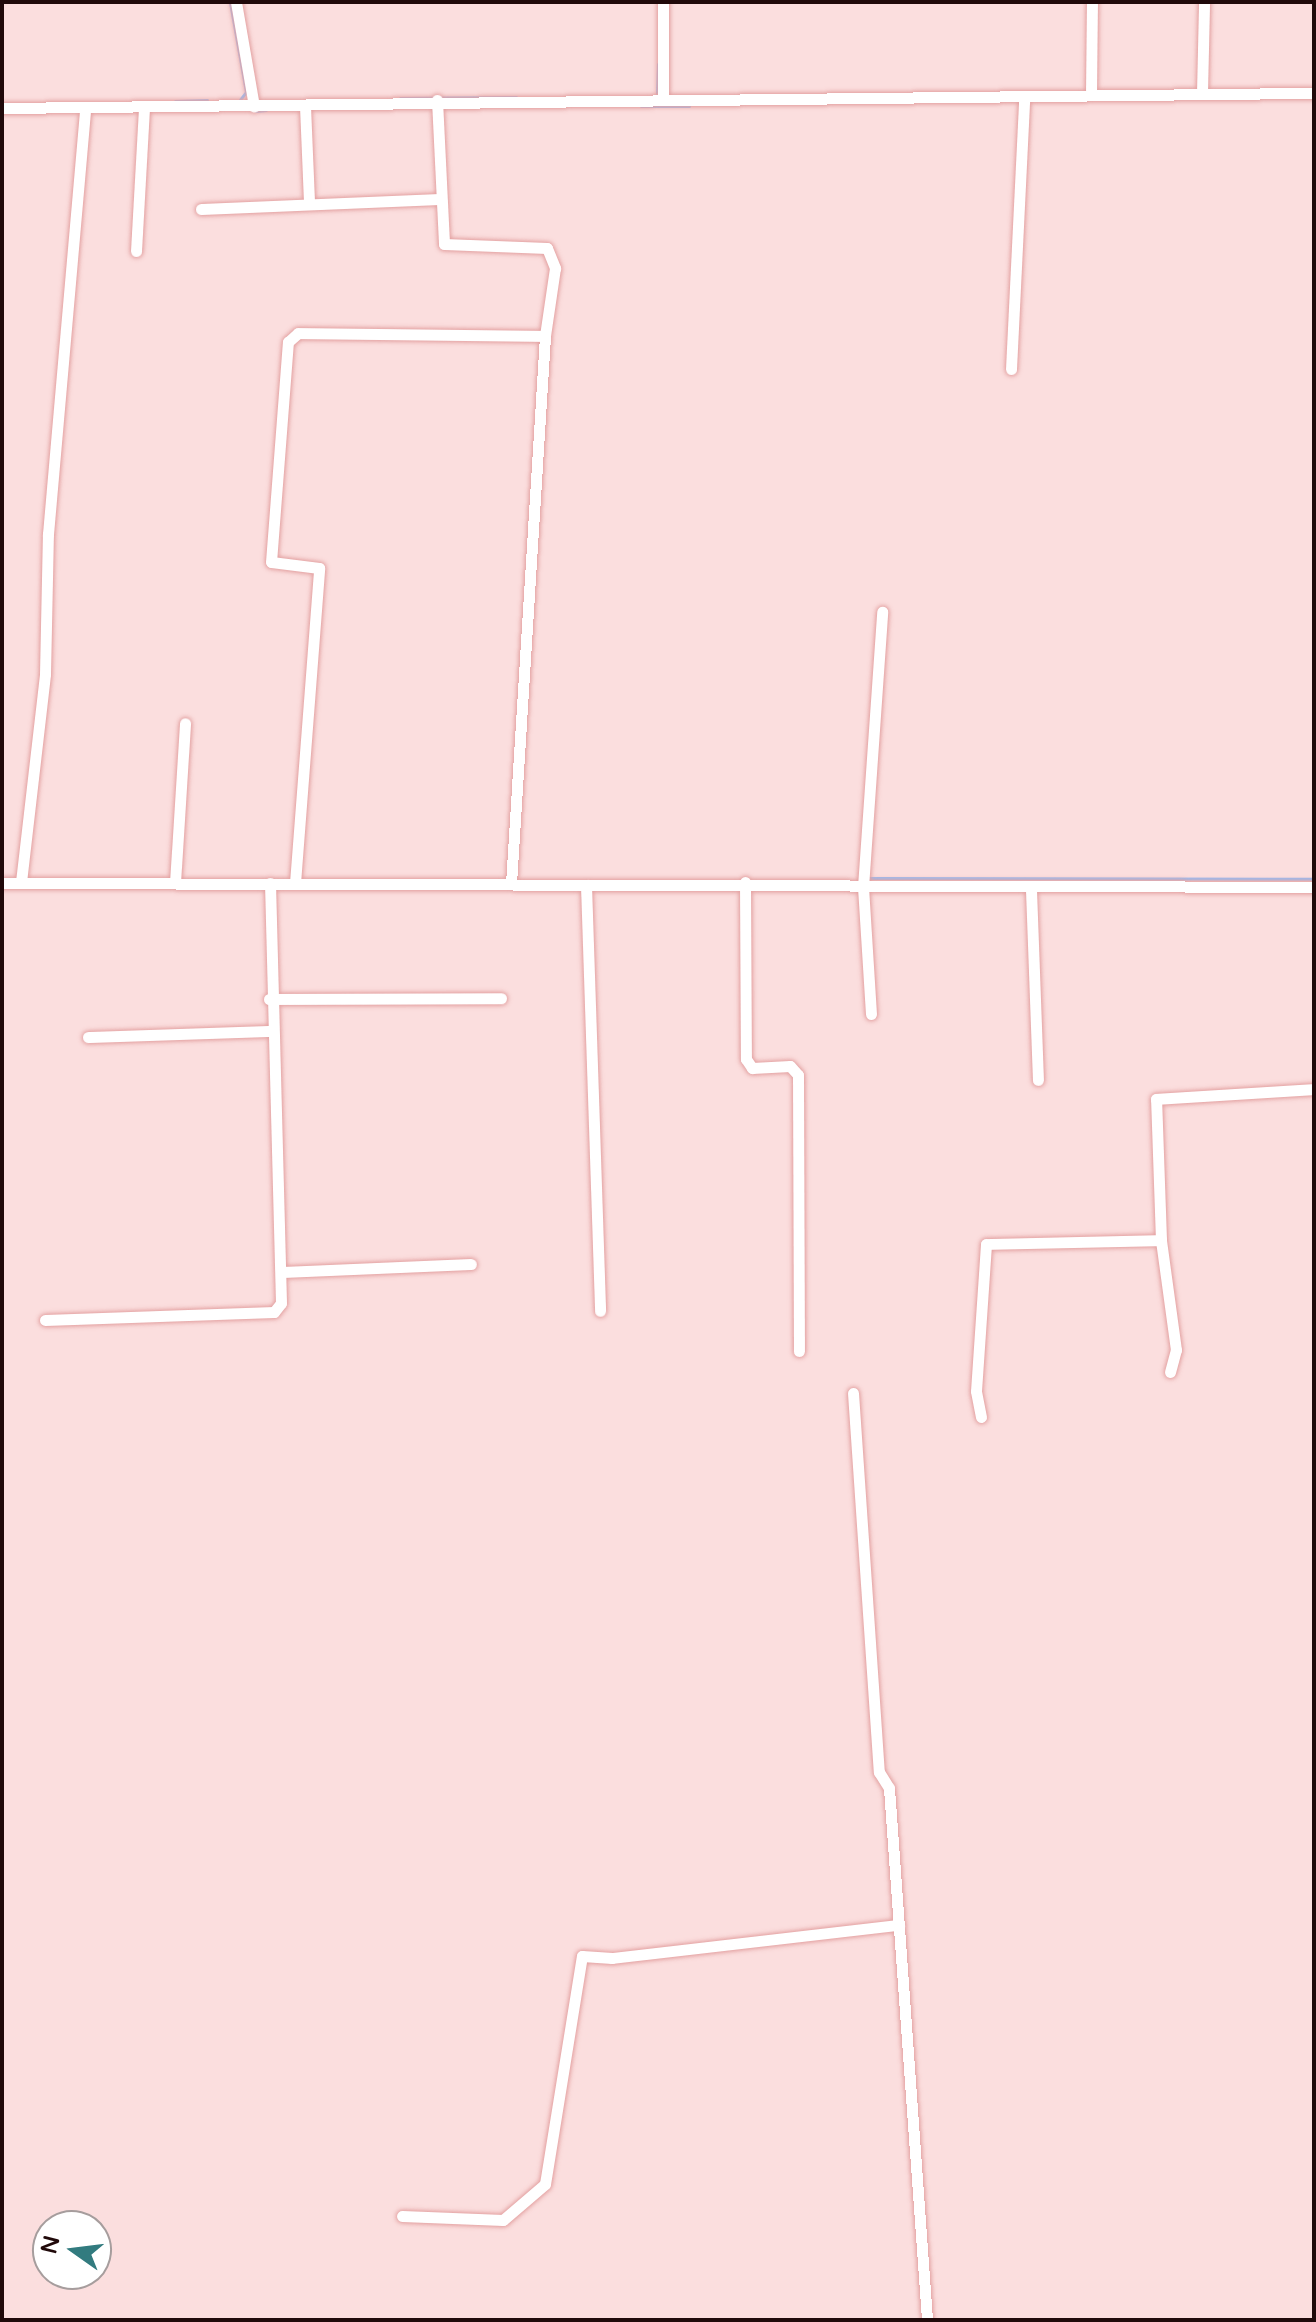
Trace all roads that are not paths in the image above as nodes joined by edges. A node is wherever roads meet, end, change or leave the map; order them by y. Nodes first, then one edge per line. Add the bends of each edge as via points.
1 (236, 2) edge
2 (663, 2) edge
3 (1092, 2) edge
4 (1204, 2) edge
5 (1202, 93) junction
6 (1314, 93) edge
7 (1091, 94) junction
8 (437, 100) junction
9 (663, 100) junction
10 (1024, 100) junction
11 (254, 106) junction
12 (305, 106) junction
13 (144, 107) junction
14 (2, 108) edge
15 (85, 109) junction
16 (440, 199) junction
17 (309, 203) junction
18 (201, 209) dead end
19 (136, 251) dead end
20 (545, 336) junction
21 (1011, 369) dead end
22 (882, 612) dead end
23 (185, 723) dead end
24 (21, 882) junction
25 (745, 882) junction
26 (2, 883) edge
27 (175, 883) junction
28 (270, 883) junction
29 (295, 883) junction
30 (511, 884) junction
31 (586, 885) junction
32 (863, 887) junction
33 (1314, 887) edge
34 (1031, 890) junction
35 (501, 998) dead end
36 (269, 999) junction
37 (871, 1014) dead end
38 (270, 1031) junction
39 (88, 1037) dead end
40 (1038, 1080) dead end
41 (1314, 1089) edge
42 (1161, 1240) junction
43 (471, 1264) dead end
44 (282, 1272) junction
45 (600, 1311) dead end
46 (45, 1320) dead end
47 (799, 1351) dead end
48 (1170, 1372) dead end
49 (853, 1393) dead end
50 (981, 1417) dead end
51 (899, 1925) junction
52 (402, 2216) dead end
53 (927, 2320) edge

1 - 11 street
2 - 9 street
3 - 7 street
4 - 5 street
5 - 6 street
5 - 7 street
7 - 10 street via 1030,95
8 - 9 street
8 - 12 street
8 - 16 street
9 - 10 street
10 - 21 street
11 - 12 street
11 - 13 street
12 - 17 street
13 - 15 street
13 - 19 street
14 - 15 street
15 - 24 street via 48,534 45,674
16 - 17 street
16 - 20 street via 444,244 547,248 552,254 555,268
17 - 18 street
20 - 29 street via 298,333 288,342 271,562 319,568
20 - 30 street
22 - 32 street
23 - 27 street
24 - 26 street
24 - 27 street
25 - 31 street
25 - 32 street
25 - 47 street via 746,1059 752,1068 790,1066 798,1075
27 - 28 street
28 - 29 street
28 - 36 street
29 - 30 street
30 - 31 street
31 - 45 street
32 - 34 street
32 - 37 street
33 - 34 street
34 - 40 street
35 - 36 street
36 - 38 street
38 - 39 street
38 - 44 street
41 - 42 street via 1156,1099
42 - 48 street via 1176,1350
42 - 50 street via 986,1244 976,1391
43 - 44 street
44 - 46 street via 283,1297 274,1312
49 - 51 street via 879,1772 889,1788
51 - 52 street via 612,1958 582,1956 545,2184 503,2220
51 - 53 street

